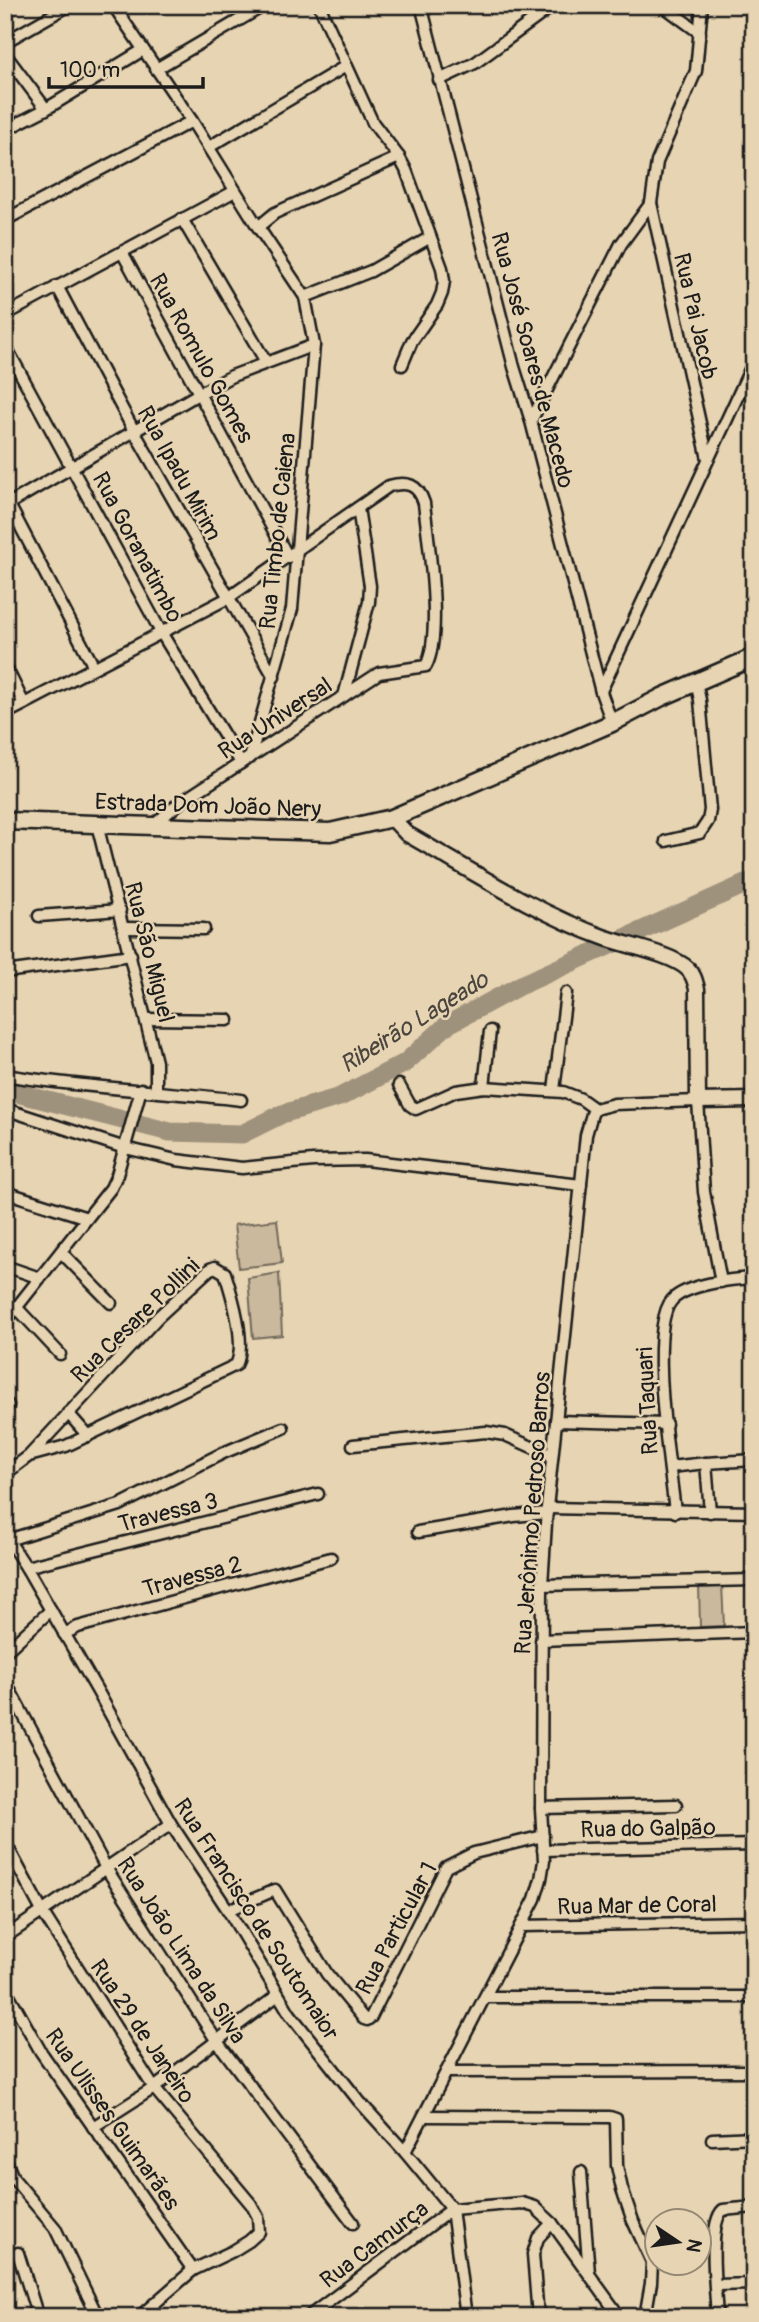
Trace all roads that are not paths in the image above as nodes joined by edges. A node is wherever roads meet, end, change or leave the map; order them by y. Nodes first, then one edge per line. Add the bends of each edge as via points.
1 (70, 5) edge
2 (113, 5) edge
3 (265, 5) edge
4 (319, 5) edge
5 (421, 5) edge
6 (554, 5) edge
7 (662, 5) edge
8 (702, 5) edge
9 (701, 33) junction
10 (5, 43) edge
11 (143, 50) junction
12 (5, 54) edge
13 (346, 66) junction
14 (156, 69) junction
15 (439, 80) junction
16 (46, 109) junction
17 (192, 121) junction
18 (5, 130) edge
19 (209, 147) junction
20 (399, 157) junction
21 (235, 191) junction
22 (651, 204) junction
23 (182, 219) junction
24 (5, 220) edge
25 (258, 227) junction
26 (429, 238) junction
27 (122, 252) junction
28 (57, 286) junction
29 (305, 297) junction
30 (5, 315) edge
31 (5, 345) edge
32 (314, 345) junction
33 (754, 361) edge
34 (266, 362) junction
35 (402, 365) dead end
36 (200, 393) junction
37 (531, 421) junction
38 (134, 431) junction
39 (708, 459) junction
40 (73, 466) junction
41 (6, 503) edge
42 (358, 508) junction
43 (292, 554) junction
44 (228, 598) junction
45 (162, 634) junction
46 (754, 657) edge
47 (5, 665) edge
48 (94, 667) junction
49 (754, 667) edge
50 (274, 677) junction
51 (697, 687) junction
52 (601, 692) junction
53 (344, 696) junction
54 (24, 704) junction
55 (5, 714) edge
56 (612, 723) junction
57 (246, 760) junction
58 (392, 818) junction
59 (5, 821) edge
60 (97, 824) junction
61 (154, 825) junction
62 (666, 841) dead end
63 (120, 910) junction
64 (39, 916) dead end
65 (125, 928) junction
66 (204, 929) dead end
67 (131, 955) junction
68 (5, 972) edge
69 (566, 993) dead end
70 (146, 1019) junction
71 (228, 1020) dead end
72 (490, 1031) dead end
73 (5, 1074) edge
74 (399, 1084) dead end
75 (484, 1087) junction
76 (141, 1089) junction
77 (156, 1090) junction
78 (554, 1090) junction
79 (241, 1100) dead end
80 (754, 1100) edge
81 (698, 1101) junction
82 (5, 1110) edge
83 (595, 1110) junction
84 (125, 1148) junction
85 (581, 1185) junction
86 (5, 1192) edge
87 (87, 1218) junction
88 (61, 1252) junction
89 (5, 1266) edge
90 (40, 1278) junction
91 (754, 1278) edge
92 (721, 1282) junction
93 (111, 1303) dead end
94 (17, 1308) junction
95 (5, 1322) edge
96 (60, 1354) dead end
97 (68, 1413) junction
98 (556, 1420) junction
99 (666, 1424) junction
100 (283, 1429) dead end
101 (88, 1436) junction
102 (353, 1446) dead end
103 (29, 1456) junction
104 (552, 1457) junction
105 (754, 1460) edge
106 (706, 1463) junction
107 (670, 1467) junction
108 (5, 1474) edge
109 (318, 1494) dead end
110 (547, 1510) junction
111 (675, 1512) junction
112 (754, 1512) edge
113 (710, 1513) junction
114 (418, 1532) dead end
115 (7, 1538) edge
116 (331, 1558) dead end
117 (26, 1567) junction
118 (754, 1580) edge
119 (542, 1585) junction
120 (51, 1610) junction
121 (754, 1632) edge
122 (64, 1634) junction
123 (541, 1640) junction
124 (5, 1652) edge
125 (5, 1681) edge
126 (676, 1805) dead end
127 (541, 1808) junction
128 (171, 1824) junction
129 (543, 1836) junction
130 (5, 1842) edge
131 (754, 1845) edge
132 (543, 1850) junction
133 (106, 1868) junction
134 (228, 1910) junction
135 (43, 1913) junction
136 (754, 1922) edge
137 (521, 1926) junction
138 (5, 1937) edge
139 (5, 1988) edge
140 (278, 1995) junction
141 (485, 1997) junction
142 (754, 1997) edge
143 (216, 2040) junction
144 (754, 2071) edge
145 (446, 2072) junction
146 (154, 2088) junction
147 (424, 2116) junction
148 (93, 2127) junction
149 (754, 2137) edge
150 (712, 2139) dead end
151 (405, 2152) junction
152 (5, 2158) edge
153 (581, 2172) dead end
154 (754, 2207) edge
155 (452, 2209) junction
156 (353, 2223) dead end
157 (552, 2223) junction
158 (18, 2253) dead end
159 (193, 2270) junction
160 (589, 2274) junction
161 (754, 2284) edge
162 (716, 2285) junction
163 (38, 2317) edge
164 (98, 2317) edge
165 (139, 2317) edge
166 (308, 2317) edge
167 (466, 2317) edge
168 (538, 2317) edge
169 (620, 2317) edge
170 (645, 2317) edge
171 (717, 2317) edge

1 - 10 street
2 - 11 street
3 - 14 street
4 - 13 street
5 - 15 street, Rua José Soares de Macedo
6 - 15 street via 475,63
7 - 9 street
8 - 9 street, Rua Pai Jacob
9 - 22 street, Rua Pai Jacob via 696,71 664,141 652,181
11 - 14 street
11 - 16 street
12 - 16 street
13 - 19 street
13 - 20 street via 373,123
14 - 17 street
15 - 37 street, Rua José Soares de Macedo
16 - 18 street
17 - 19 street
17 - 24 street
19 - 21 street
20 - 25 street via 275,213
20 - 26 street
21 - 23 street
21 - 25 street
22 - 37 street via 615,254
22 - 39 street, Rua Pai Jacob
23 - 27 street
23 - 34 street
25 - 29 street
26 - 29 street via 371,271
26 - 35 street via 442,268 442,293
27 - 28 street
27 - 36 street, Rua Romulo Gomes
28 - 30 street
28 - 38 street, Rua Ipadu Mirim
29 - 32 street, Rua Timbo de Caiena
31 - 40 street, Rua Goranatimbo
32 - 34 street
32 - 43 street, Rua Timbo de Caiena
33 - 39 street
34 - 36 street
36 - 38 street
36 - 43 street, Rua Romulo Gomes
37 - 52 street, Rua José Soares de Macedo
38 - 40 street
38 - 44 street, Rua Ipadu Mirim
39 - 52 street
40 - 41 street
40 - 45 street, Rua Goranatimbo
41 - 48 street
42 - 43 street
42 - 53 street via 369,602
42 - 53 street, Rua Universal via 399,483 408,483 421,493 433,610 431,654 426,666 379,673
43 - 44 street
43 - 50 street, Rua Timbo de Caiena via 292,609
44 - 45 street
44 - 50 street, Rua Ipadu Mirim
45 - 48 street
45 - 57 street, Rua Goranatimbo
46 - 51 main road, Estrada Dom João Nery
47 - 54 street
48 - 54 street
49 - 51 main road, Estrada Dom João Nery
50 - 57 street, Rua Timbo de Caiena
51 - 56 main road, Estrada Dom João Nery via 667,705 637,711
51 - 62 street via 708,821 701,833
52 - 56 street, Rua José Soares de Macedo
53 - 57 street, Rua Universal
54 - 55 street
56 - 58 main road, Estrada Dom João Nery
57 - 61 street, Rua Universal
58 - 61 main road, Estrada Dom João Nery via 330,832
58 - 81 street via 407,834 546,913 689,970 696,989
59 - 60 main road, Estrada Dom João Nery
60 - 61 main road, Estrada Dom João Nery
60 - 63 street, Rua São Miguel
63 - 64 street
63 - 65 street, Rua São Miguel
65 - 66 street
65 - 67 street, Rua São Miguel
67 - 68 street
67 - 70 street, Rua São Miguel
69 - 78 street
70 - 71 street
70 - 77 street, Rua São Miguel via 156,1062
72 - 75 street
73 - 76 street via 51,1083
74 - 75 street via 416,1109 456,1091
75 - 78 street
76 - 77 street
76 - 84 street
77 - 79 street
78 - 83 street via 571,1094
80 - 81 street
81 - 83 street via 614,1104
81 - 92 street via 704,1192
82 - 84 street
83 - 85 street, Rua Jerônimo Pedroso Barros via 586,1135
84 - 85 street via 242,1168 365,1160
84 - 87 street via 111,1188
85 - 98 street, Rua Jerônimo Pedroso Barros
86 - 87 street
87 - 88 street
88 - 90 street
88 - 93 street
89 - 90 street
90 - 94 street
91 - 92 street, Rua Taquari
92 - 99 street, Rua Taquari via 681,1294 667,1309 661,1356
94 - 95 street
94 - 96 street
97 - 101 street, Rua Cesare Pollini
97 - 101 street, Rua Cesare Pollini via 210,1269 225,1273 242,1350 236,1365
97 - 103 street, Rua Cesare Pollini
98 - 99 street
98 - 104 street, Rua Jerônimo Pedroso Barros
99 - 107 street, Rua Taquari
100 - 115 street via 223,1453 120,1505
101 - 103 street, Rua Cesare Pollini
102 - 104 street via 486,1432
103 - 108 street, Rua Cesare Pollini
104 - 110 street, Rua Jerônimo Pedroso Barros
105 - 106 street
106 - 107 street
106 - 113 street
107 - 111 street, Rua Taquari
109 - 117 street, Travessa 3
110 - 111 street
110 - 114 street
110 - 119 street, Rua Jerônimo Pedroso Barros
111 - 113 street
112 - 113 street
115 - 117 street, Rua Francisco de Soutomaior
116 - 122 street, Travessa 2
117 - 120 street, Rua Francisco de Soutomaior
118 - 119 street
119 - 123 street, Rua Jerônimo Pedroso Barros
120 - 122 street, Rua Francisco de Soutomaior
120 - 124 street
121 - 123 street
122 - 128 street, Rua Francisco de Soutomaior
123 - 127 street, Rua Jerônimo Pedroso Barros
125 - 133 street, Rua João Lima da Silva
126 - 127 street
127 - 129 street, Rua Jerônimo Pedroso Barros
128 - 133 street
128 - 134 street, Rua Francisco de Soutomaior
129 - 132 street, Rua Jerônimo Pedroso Barros
129 - 134 street, Rua Particular 1 via 474,1853 446,1867 367,2020 327,1974 275,1890
130 - 135 street, Rua 29 de Janeiro
131 - 132 street, Rua do Galpão
132 - 137 street, Rua Jerônimo Pedroso Barros via 541,1880
133 - 135 street
133 - 143 street, Rua João Lima da Silva
134 - 140 street, Rua Francisco de Soutomaior
135 - 138 street
135 - 146 street, Rua 29 de Janeiro
136 - 137 street, Rua Mar de Coral
137 - 141 street, Rua Jerônimo Pedroso Barros
139 - 148 street, Rua Ulisses Guimarães via 41,2052
140 - 143 street
140 - 151 street, Rua Francisco de Soutomaior via 316,2050
141 - 142 street
141 - 145 street, Rua Jerônimo Pedroso Barros
143 - 146 street
143 - 156 street, Rua João Lima da Silva
144 - 145 street
145 - 147 street, Rua Jerônimo Pedroso Barros
146 - 148 street
146 - 159 street, Rua 29 de Janeiro via 258,2217 258,2232 249,2241
147 - 151 street, Rua Jerônimo Pedroso Barros
147 - 170 street via 610,2117 617,2121 617,2166 627,2206 652,2262
148 - 159 street, Rua Ulisses Guimarães
149 - 150 street
151 - 155 street, Rua Francisco de Soutomaior
152 - 164 street via 13,2178 55,2228
153 - 160 street
154 - 162 street via 728,2208 715,2221
155 - 157 street, Rua Camurça via 522,2203 535,2207
155 - 166 street, Rua Camurça
155 - 167 street
157 - 160 street, Rua Camurça
157 - 168 street via 538,2238 533,2254
158 - 163 street
159 - 165 street
160 - 169 street, Rua Camurça
161 - 162 street
162 - 171 street

